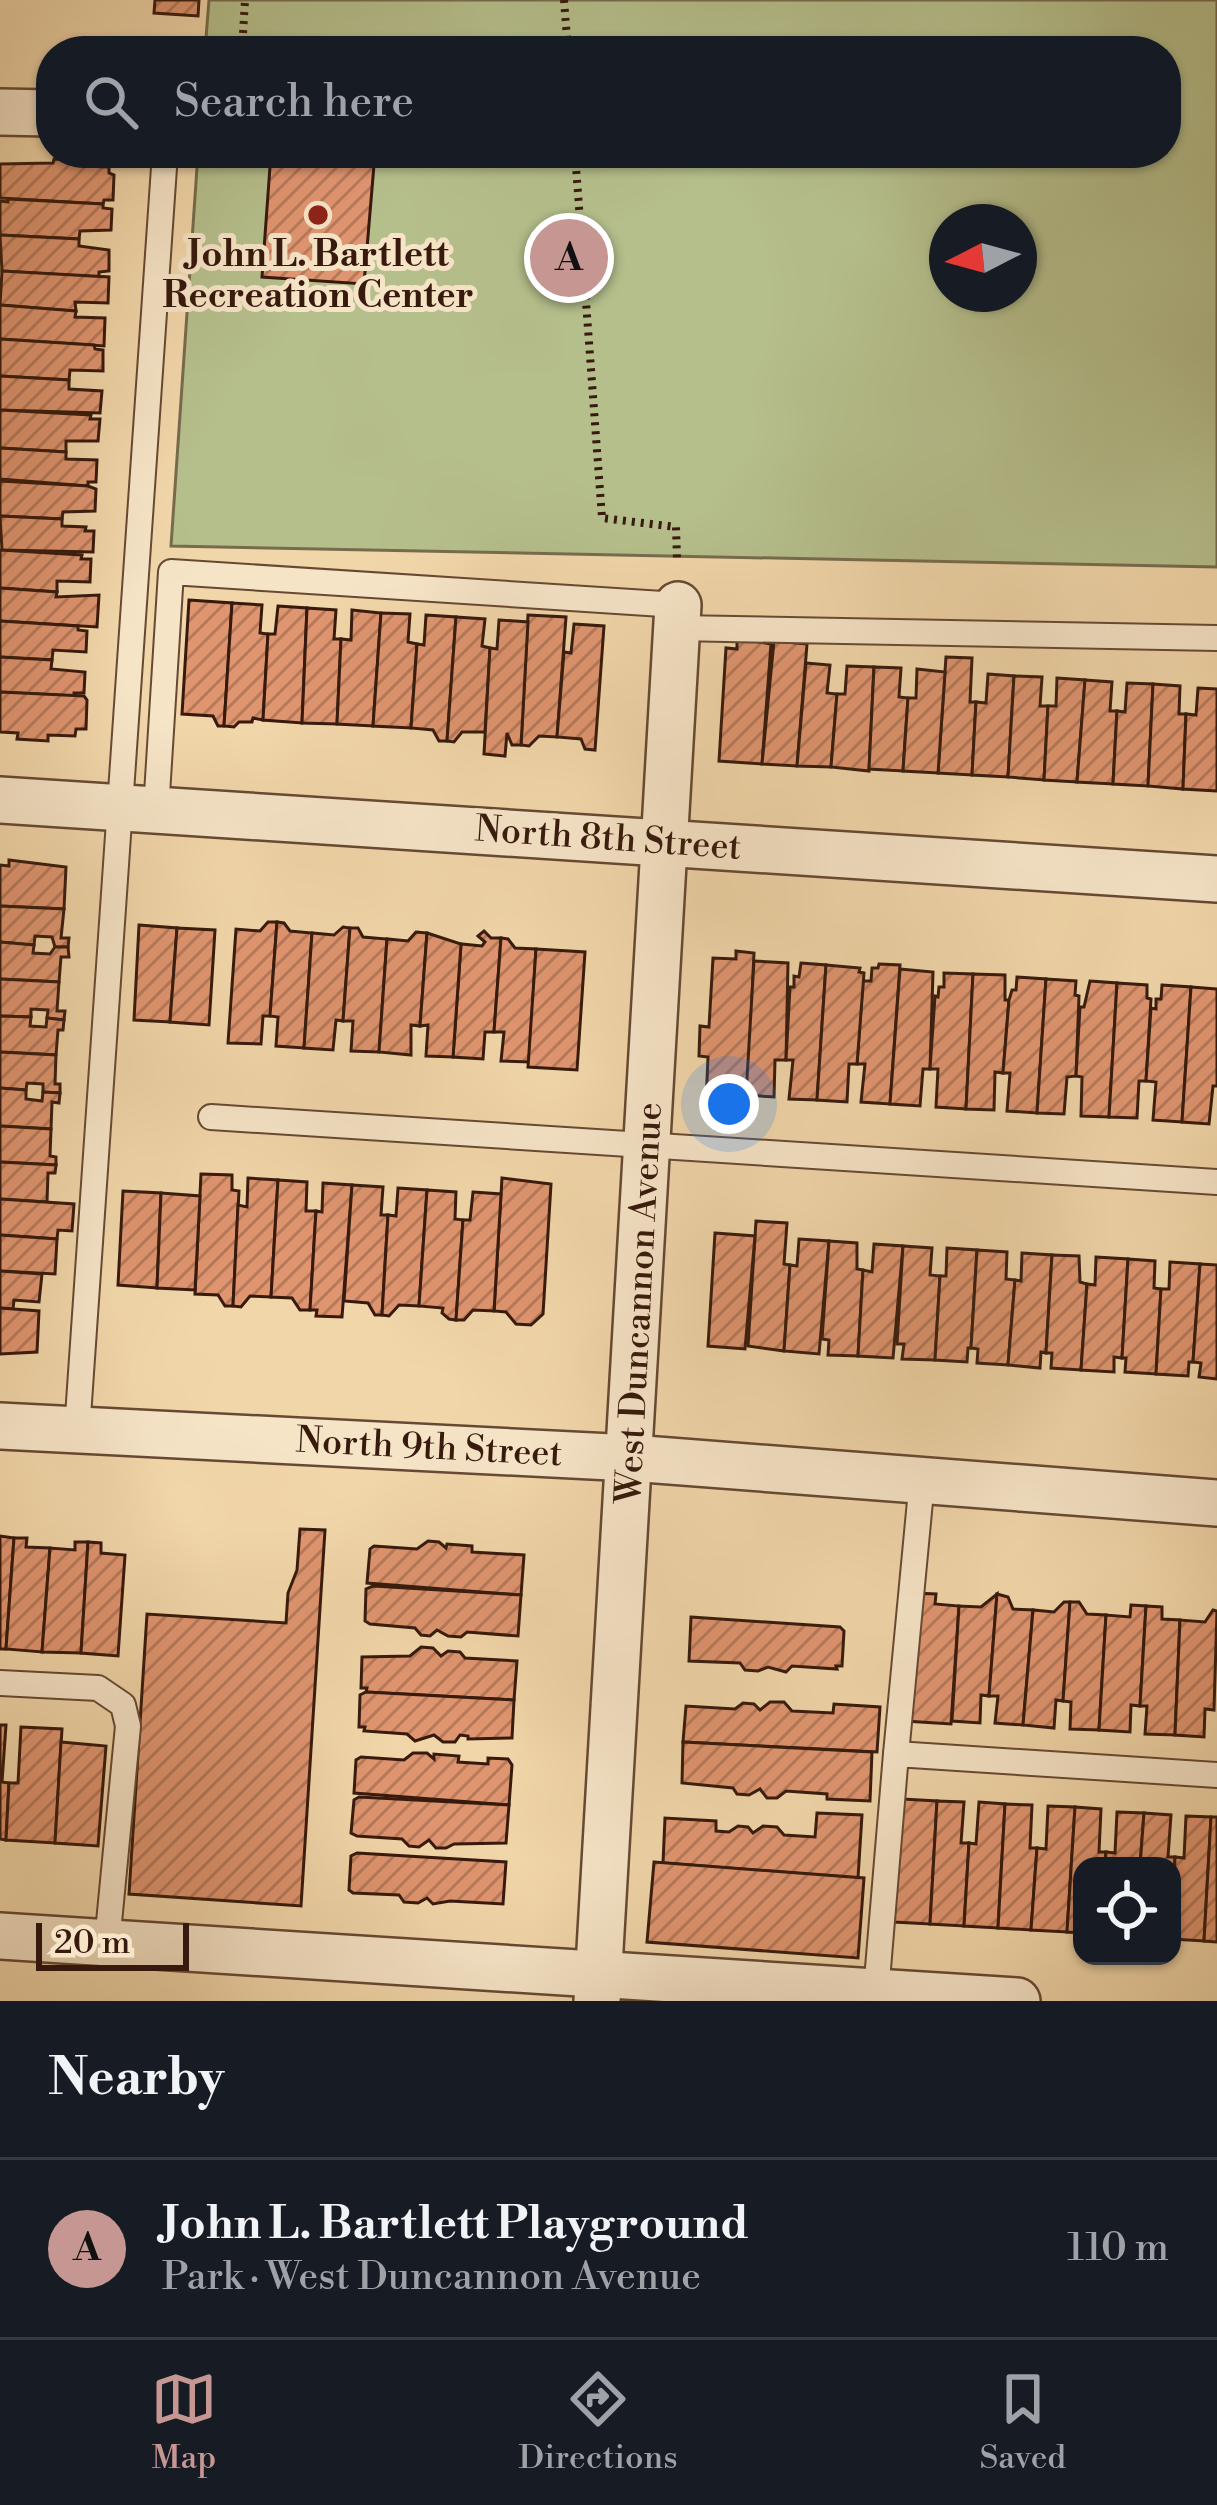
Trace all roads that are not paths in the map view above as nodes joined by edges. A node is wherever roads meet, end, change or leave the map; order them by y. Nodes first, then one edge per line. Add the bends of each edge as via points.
1 (0, 112) edge
2 (36, 113) edge
3 (164, 168) edge
4 (677, 616) junction
5 (1217, 638) edge
6 (0, 800) edge
7 (138, 809) junction
8 (664, 843) junction
9 (1217, 879) edge
10 (211, 1118) dead end
11 (649, 1146) junction
12 (1217, 1182) edge
13 (0, 1426) edge
14 (77, 1431) junction
15 (632, 1458) junction
16 (922, 1480) junction
17 (1217, 1503) edge
18 (0, 1684) edge
19 (896, 1754) junction
20 (1217, 1775) edge
21 (0, 1936) edge
22 (107, 1943) junction
23 (598, 1988) edge
24 (876, 1992) junction
25 (1017, 2001) edge

1 - 2 street
3 - 7 lane
4 - 5 lane
4 - 7 lane via 171,572
4 - 8 street, West Duncannon Avenue
6 - 7 street, North 8th Street
7 - 8 street, North 8th Street
7 - 14 lane
8 - 9 street, North 8th Street
8 - 11 street, West Duncannon Avenue
10 - 11 lane
11 - 12 lane
11 - 15 street, West Duncannon Avenue
13 - 14 street, North 9th Street
14 - 15 street, North 9th Street
15 - 16 street, North 9th Street
15 - 23 street, West Duncannon Avenue
16 - 17 street, North 9th Street
16 - 19 lane
18 - 22 lane via 98,1688 123,1705 128,1726
19 - 20 lane
19 - 24 lane
21 - 22 street
22 - 23 street
23 - 24 street
24 - 25 street

